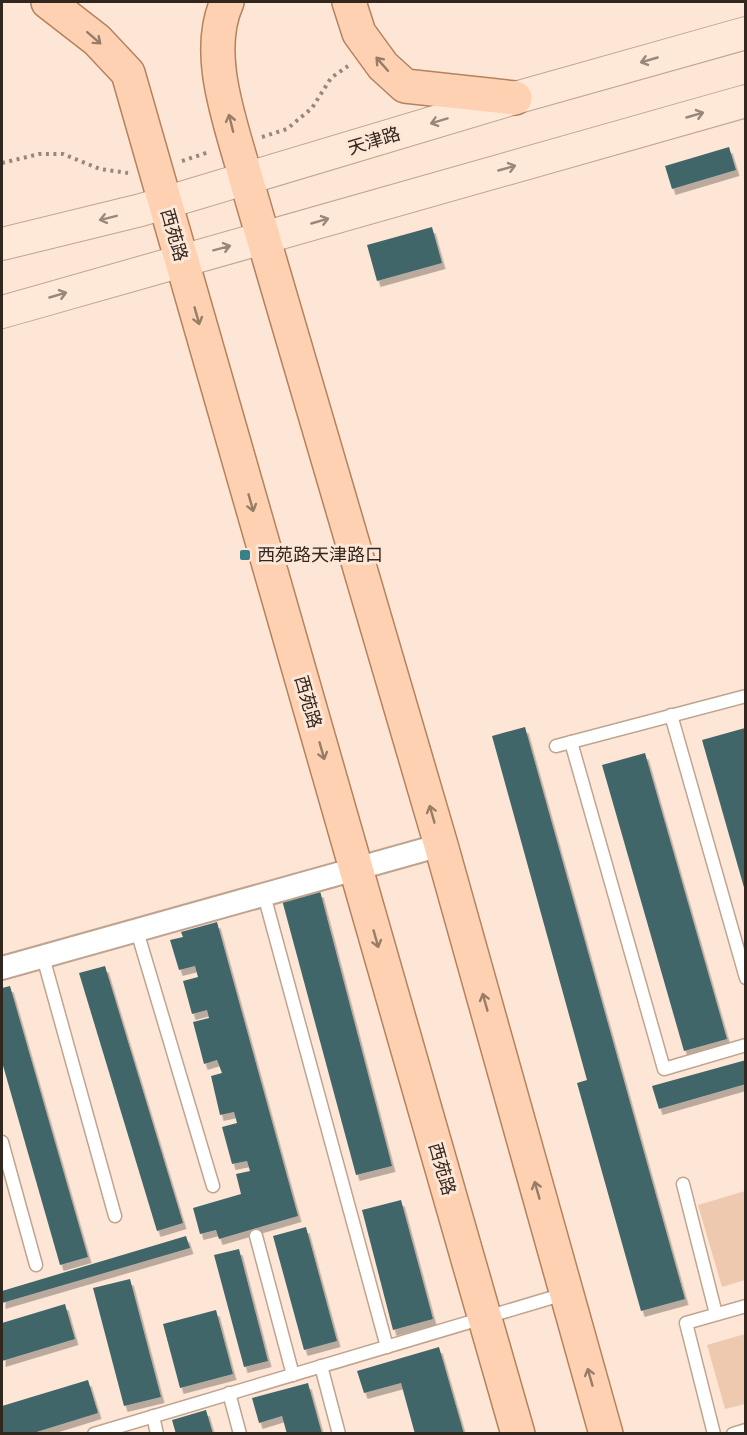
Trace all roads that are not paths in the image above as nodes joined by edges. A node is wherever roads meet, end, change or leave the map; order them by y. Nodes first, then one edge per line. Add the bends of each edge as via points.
1 (48, 2) edge
2 (227, 2) edge
3 (349, 2) edge
4 (746, 33) edge
5 (515, 98) junction
6 (746, 101) edge
7 (246, 179) junction
8 (165, 202) junction
9 (263, 237) junction
10 (2, 244) edge
11 (181, 260) junction
12 (2, 312) edge
13 (746, 696) edge
14 (671, 715) junction
15 (571, 742) junction
16 (556, 746) dead end
17 (441, 845) junction
18 (356, 870) junction
19 (264, 895) junction
20 (137, 931) junction
21 (43, 957) junction
22 (2, 968) edge
23 (746, 978) edge
24 (746, 1045) edge
25 (2, 1142) edge
26 (683, 1184) dead end
27 (213, 1186) dead end
28 (115, 1216) dead end
29 (256, 1236) dead end
30 (36, 1265) dead end
31 (566, 1294) junction
32 (746, 1306) edge
33 (716, 1314) junction
34 (485, 1318) junction
35 (387, 1347) junction
36 (321, 1366) junction
37 (292, 1375) junction
38 (229, 1393) junction
39 (153, 1416) junction
40 (746, 1430) edge
41 (94, 1434) edge
42 (157, 1434) edge
43 (240, 1434) edge
44 (339, 1434) edge
45 (518, 1434) edge
46 (606, 1434) edge
47 (714, 1434) edge
48 (733, 1434) edge

1 -> 8 main road, 西苑路 via 97,40 128,73
7 -> 2 main road via 218,71 220,16
5 -> 3 main road via 405,86 371,51 359,33
4 -> 5 main road, 天津路
5 -> 7 main road, 天津路
9 -> 6 main road
7 - 8 main road, 天津路
7 - 9 main road
8 -> 10 main road, 天津路
8 - 11 main road, 西苑路
11 -> 9 main road
17 -> 9 main road
12 -> 11 main road
11 -> 18 main road, 西苑路
13 - 14 lane
14 - 15 lane
14 - 23 lane
15 - 16 lane
15 - 24 lane via 664,1069
17 - 18 street
31 -> 17 main road
18 - 19 street
18 -> 34 main road, 西苑路
19 - 20 street
19 - 35 lane
20 - 21 street
20 - 27 lane
21 - 22 street
21 - 28 lane
25 - 30 lane
26 - 33 lane
29 - 37 lane
31 - 34 lane
46 -> 31 main road
32 - 33 lane
33 - 47 lane via 686,1323
34 - 35 lane
34 - 45 main road, 西苑路
35 - 36 lane
36 - 37 lane
36 - 44 lane
37 - 38 lane
38 - 39 lane
38 - 43 lane
39 - 41 lane
39 - 42 lane
40 - 48 lane

